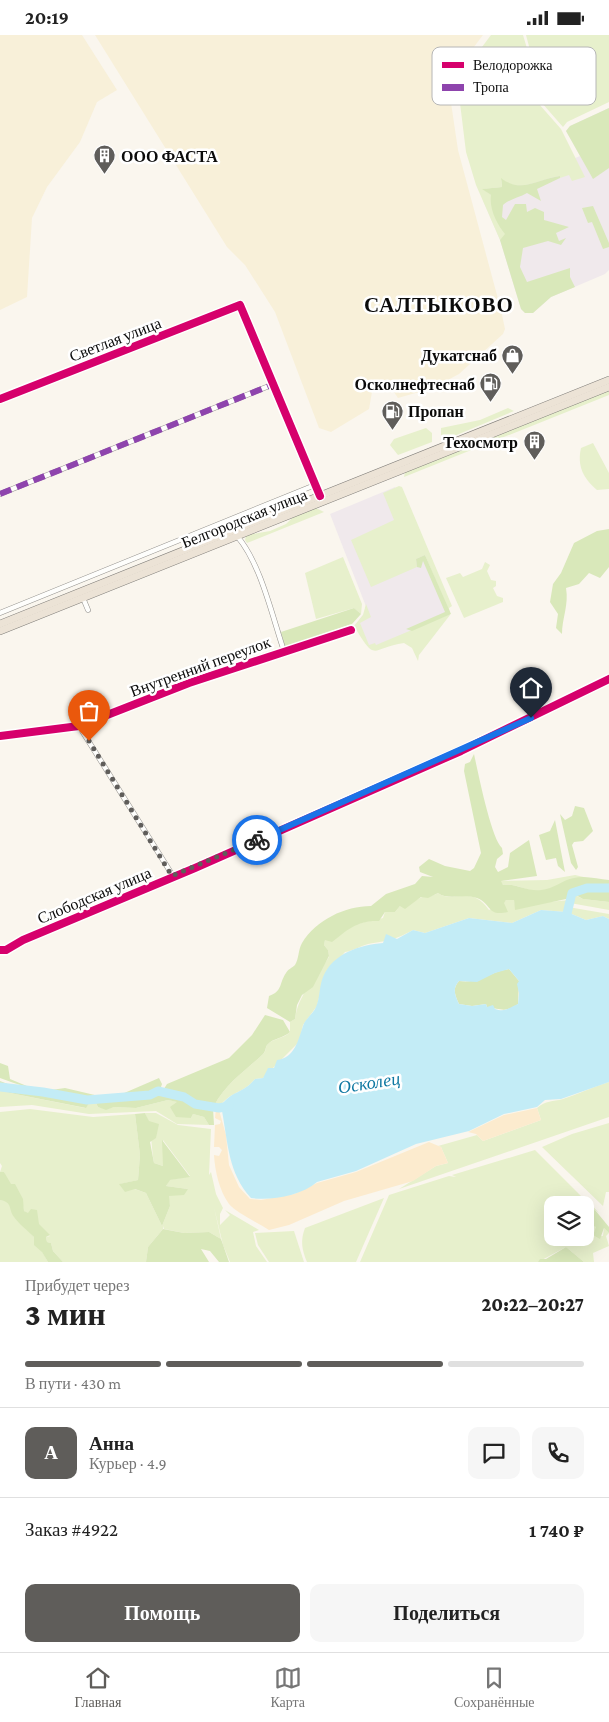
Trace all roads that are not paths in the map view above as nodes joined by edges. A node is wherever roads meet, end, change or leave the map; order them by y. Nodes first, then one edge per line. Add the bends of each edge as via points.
1 (609, 380) edge
2 (274, 384) junction
3 (609, 387) edge
4 (0, 399) edge
5 (316, 485) junction
6 (0, 494) edge
7 (320, 496) junction
8 (237, 536) junction
9 (76, 582) junction
10 (81, 595) junction
11 (88, 611) dead end
12 (0, 613) edge
13 (0, 624) edge
14 (351, 630) dead end
15 (0, 631) edge
16 (284, 651) junction
17 (609, 679) edge
18 (79, 725) junction
19 (0, 736) edge
20 (172, 876) junction
21 (0, 951) edge

1 - 7 main road, Белгородская улица
2 - 4 street, Светлая улица via 240,305
2 - 5 street
2 - 6 street
3 - 8 main road, Белгородская улица
5 - 7 street
5 - 9 street
7 - 10 main road, Белгородская улица
8 - 10 main road, Белгородская улица
8 - 16 street via 249,554
9 - 10 street
9 - 12 street
10 - 11 street
10 - 13 main road, Белгородская улица
10 - 15 main road, Белгородская улица
14 - 16 street, Внутренний переулок
16 - 18 street, Внутренний переулок
17 - 20 street, Слободская улица via 461,751
18 - 19 street, Внутренний переулок
18 - 20 street
20 - 21 street, Слободская улица

